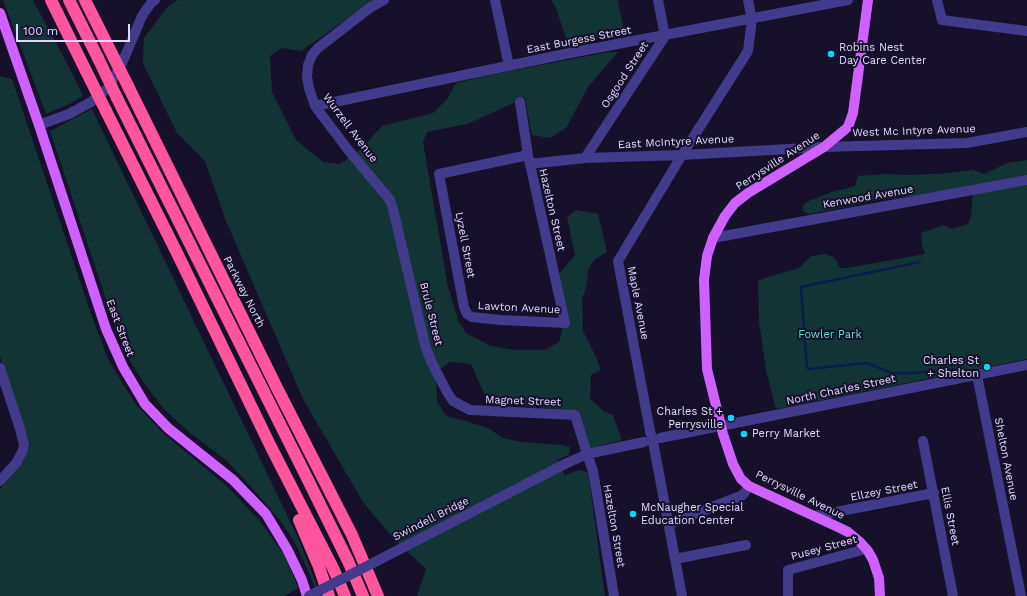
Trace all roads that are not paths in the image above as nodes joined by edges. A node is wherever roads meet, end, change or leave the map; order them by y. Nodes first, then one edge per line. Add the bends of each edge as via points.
1 (51, 0) edge
2 (69, 0) edge
3 (85, 0) edge
4 (154, 0) edge
5 (384, 0) edge
6 (496, 0) edge
7 (658, 0) edge
8 (748, 0) edge
9 (848, 0) edge
10 (868, 0) edge
11 (936, 0) edge
12 (0, 13) edge
13 (752, 19) junction
14 (1027, 31) edge
15 (665, 36) junction
16 (509, 66) junction
17 (520, 102) dead end
18 (315, 106) junction
19 (38, 125) junction
20 (1027, 132) edge
21 (824, 147) junction
22 (682, 155) junction
23 (585, 158) junction
24 (529, 159) junction
25 (439, 174) joint
26 (1027, 180) edge
27 (393, 208) joint
28 (713, 238) junction
29 (472, 318) joint
30 (565, 322) joint
31 (1027, 365) edge
32 (0, 368) edge
33 (978, 375) junction
34 (470, 410) joint
35 (575, 415) joint
36 (721, 427) junction
37 (660, 438) dead end
38 (924, 441) dead end
39 (644, 442) dead end
40 (271, 447) junction
41 (586, 454) junction
42 (0, 481) edge
43 (749, 486) junction
44 (934, 493) junction
45 (815, 516) junction
46 (669, 524) junction
47 (746, 545) dead end
48 (866, 549) junction
49 (675, 559) junction
50 (308, 596) edge
51 (329, 596) edge
52 (345, 596) edge
53 (363, 596) edge
54 (378, 596) edge
55 (614, 596) edge
56 (682, 596) edge
57 (788, 596) edge
58 (880, 596) edge
59 (953, 596) edge
60 (1021, 596) edge

1 - 40 highway, bridge
2 - 53 highway, bridge via 348,561
3 - 54 highway, Parkway North, bridge via 352,535
4 - 19 street via 142,16 123,61 108,88 91,102 69,114
5 - 18 street, Wurzell Avenue via 371,7 312,55 307,77
6 - 16 street
7 - 15 street
8 - 13 street, Maple Avenue
9 - 13 street, East Burgess Street
10 - 21 main road, Perrysville Avenue via 853,113 848,127
11 - 14 street via 942,20
12 - 19 main road, East Street
13 - 15 street, East Burgess Street
13 - 22 street, Maple Avenue via 748,51
15 - 16 street, East Burgess Street
15 - 23 street, Osgood Street
16 - 18 street, East Burgess Street
17 - 24 street, Hazelton Street
18 - 27 street, Wurzell Avenue via 390,200
19 - 50 main road, East Street via 106,329 123,367 145,404 164,424 233,480 266,514 287,549
20 - 21 street, West Mc Intyre Avenue via 967,143
21 - 22 street, East McIntyre Avenue
21 - 28 main road, Perrysville Avenue via 735,203
22 - 23 street, East McIntyre Avenue
22 - 46 street, Maple Avenue, bridge via 618,261
23 - 24 street, East McIntyre Avenue
24 - 25 street, East McIntyre Avenue
24 - 30 street, Hazelton Street
25 - 29 street, Lyzell Street via 464,307
26 - 28 street, Kenwood Avenue
27 - 34 street, Brule Street via 431,361 453,400
28 - 36 main road, Perrysville Avenue via 707,256 704,280 707,369
29 - 30 street, Lawton Avenue
31 - 33 street, North Charles Street
32 - 42 street via 24,445 17,462
33 - 36 street, North Charles Street
33 - 60 street, Shelton Avenue
34 - 35 street, Magnet Street
35 - 41 street, Hazelton Street
36 - 37 street, North Charles Street
36 - 43 main road, Perrysville Avenue via 733,464 741,479
38 - 44 street, Ellis Street
39 - 41 street
40 - 51 highway via 272,463 303,528
40 - 52 highway
41 - 50 street, Swindell Bridge, bridge
41 - 55 street, Hazelton Street via 593,471
43 - 45 main road, Perrysville Avenue
43 - 46 street via 743,495
44 - 45 street, Ellzey Street
44 - 59 street, Ellis Street
45 - 48 main road, Perrysville Avenue via 848,532
46 - 49 street, Maple Avenue
47 - 49 street
48 - 57 street, Pusey Street via 788,570
48 - 58 main road, Perrysville Avenue via 878,574
49 - 56 street, Maple Avenue

